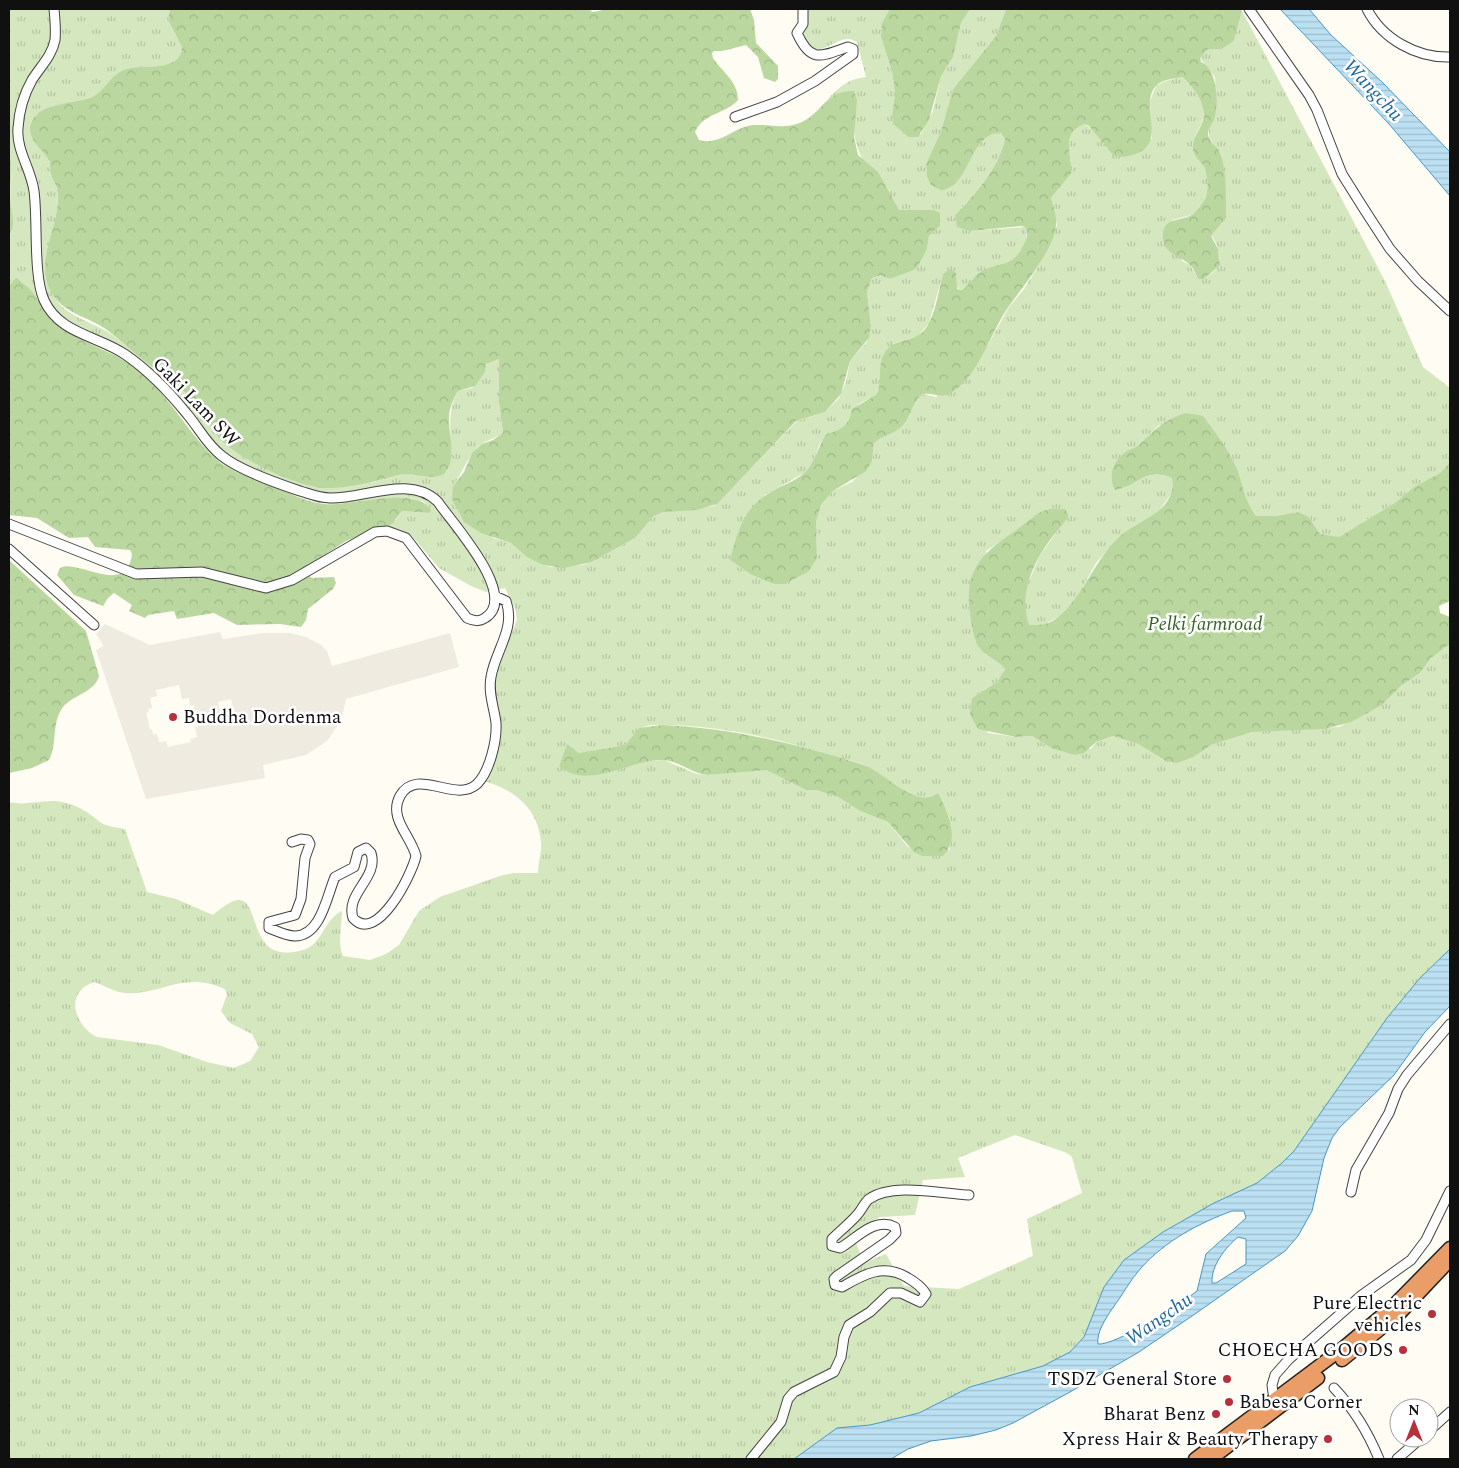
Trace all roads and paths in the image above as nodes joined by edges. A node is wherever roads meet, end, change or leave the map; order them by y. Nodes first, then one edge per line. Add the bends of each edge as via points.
1 (54, 9) edge
2 (803, 9) edge
3 (1249, 9) edge
4 (1367, 9) edge
5 (1450, 57) edge
6 (735, 116) dead end
7 (1450, 312) edge
8 (9, 524) edge
9 (9, 548) edge
10 (495, 596) junction
11 (94, 625) dead end
12 (292, 842) dead end
13 (1450, 1024) edge
14 (1450, 1190) edge
15 (1351, 1192) dead end
16 (969, 1195) dead end
17 (1450, 1248) edge
18 (1450, 1260) edge
19 (1334, 1388) dead end
20 (1274, 1400) junction
21 (1450, 1412) edge
22 (1439, 1422) edge
23 (1410, 1448) edge
24 (751, 1459) edge
25 (1195, 1459) edge
26 (1211, 1459) edge
27 (1379, 1459) edge
28 (1397, 1459) edge

1 - 10 street, Gaki Lam SW via 53,45 24,96 18,144 29,168 34,191 40,283 44,300 55,316 73,330 125,355 163,386 222,457 249,470 323,498 405,489 420,490 430,495 484,564 494,585
2 - 6 street via 803,24 797,33 804,48 821,56 848,47 853,49 853,54 815,81 777,102
3 - 7 street via 1313,102 1342,174 1390,249
4 - 5 street via 1386,34 1403,46 1422,54
8 - 10 street via 136,574 202,572 266,588 292,580 375,532 386,531 406,538 467,618 478,621 488,616
9 - 11 street
10 - 12 street via 506,601 510,617 491,678 496,731 486,769 478,783 467,790 418,784 408,787 400,795 397,816 416,856 380,919 371,924 358,923 353,918 352,902 373,864 372,853 366,848 358,852 354,867 335,877 324,908 310,930 293,936 269,928 269,922 295,915 301,899 305,858 310,844 308,840 301,839
13 - 15 street via 1398,1088 1390,1113 1356,1170
14 - 20 street via 1426,1240 1411,1260 1362,1296 1275,1375 1272,1385
16 - 24 street via 928,1190 887,1192 870,1199 832,1239 832,1246 840,1248 864,1230 887,1225 895,1227 896,1233 889,1240 836,1276 835,1285 842,1287 869,1272 896,1271 922,1289 925,1297 920,1302 901,1293 890,1293 870,1312 854,1320 846,1330 841,1357 834,1372 794,1392 788,1399 781,1422
17 - 20 highway via 1392,1307
18 - 26 highway via 1377,1333
19 - 27 street via 1351,1406 1371,1438
20 - 25 highway
21 - 22 street
23 - 28 street

